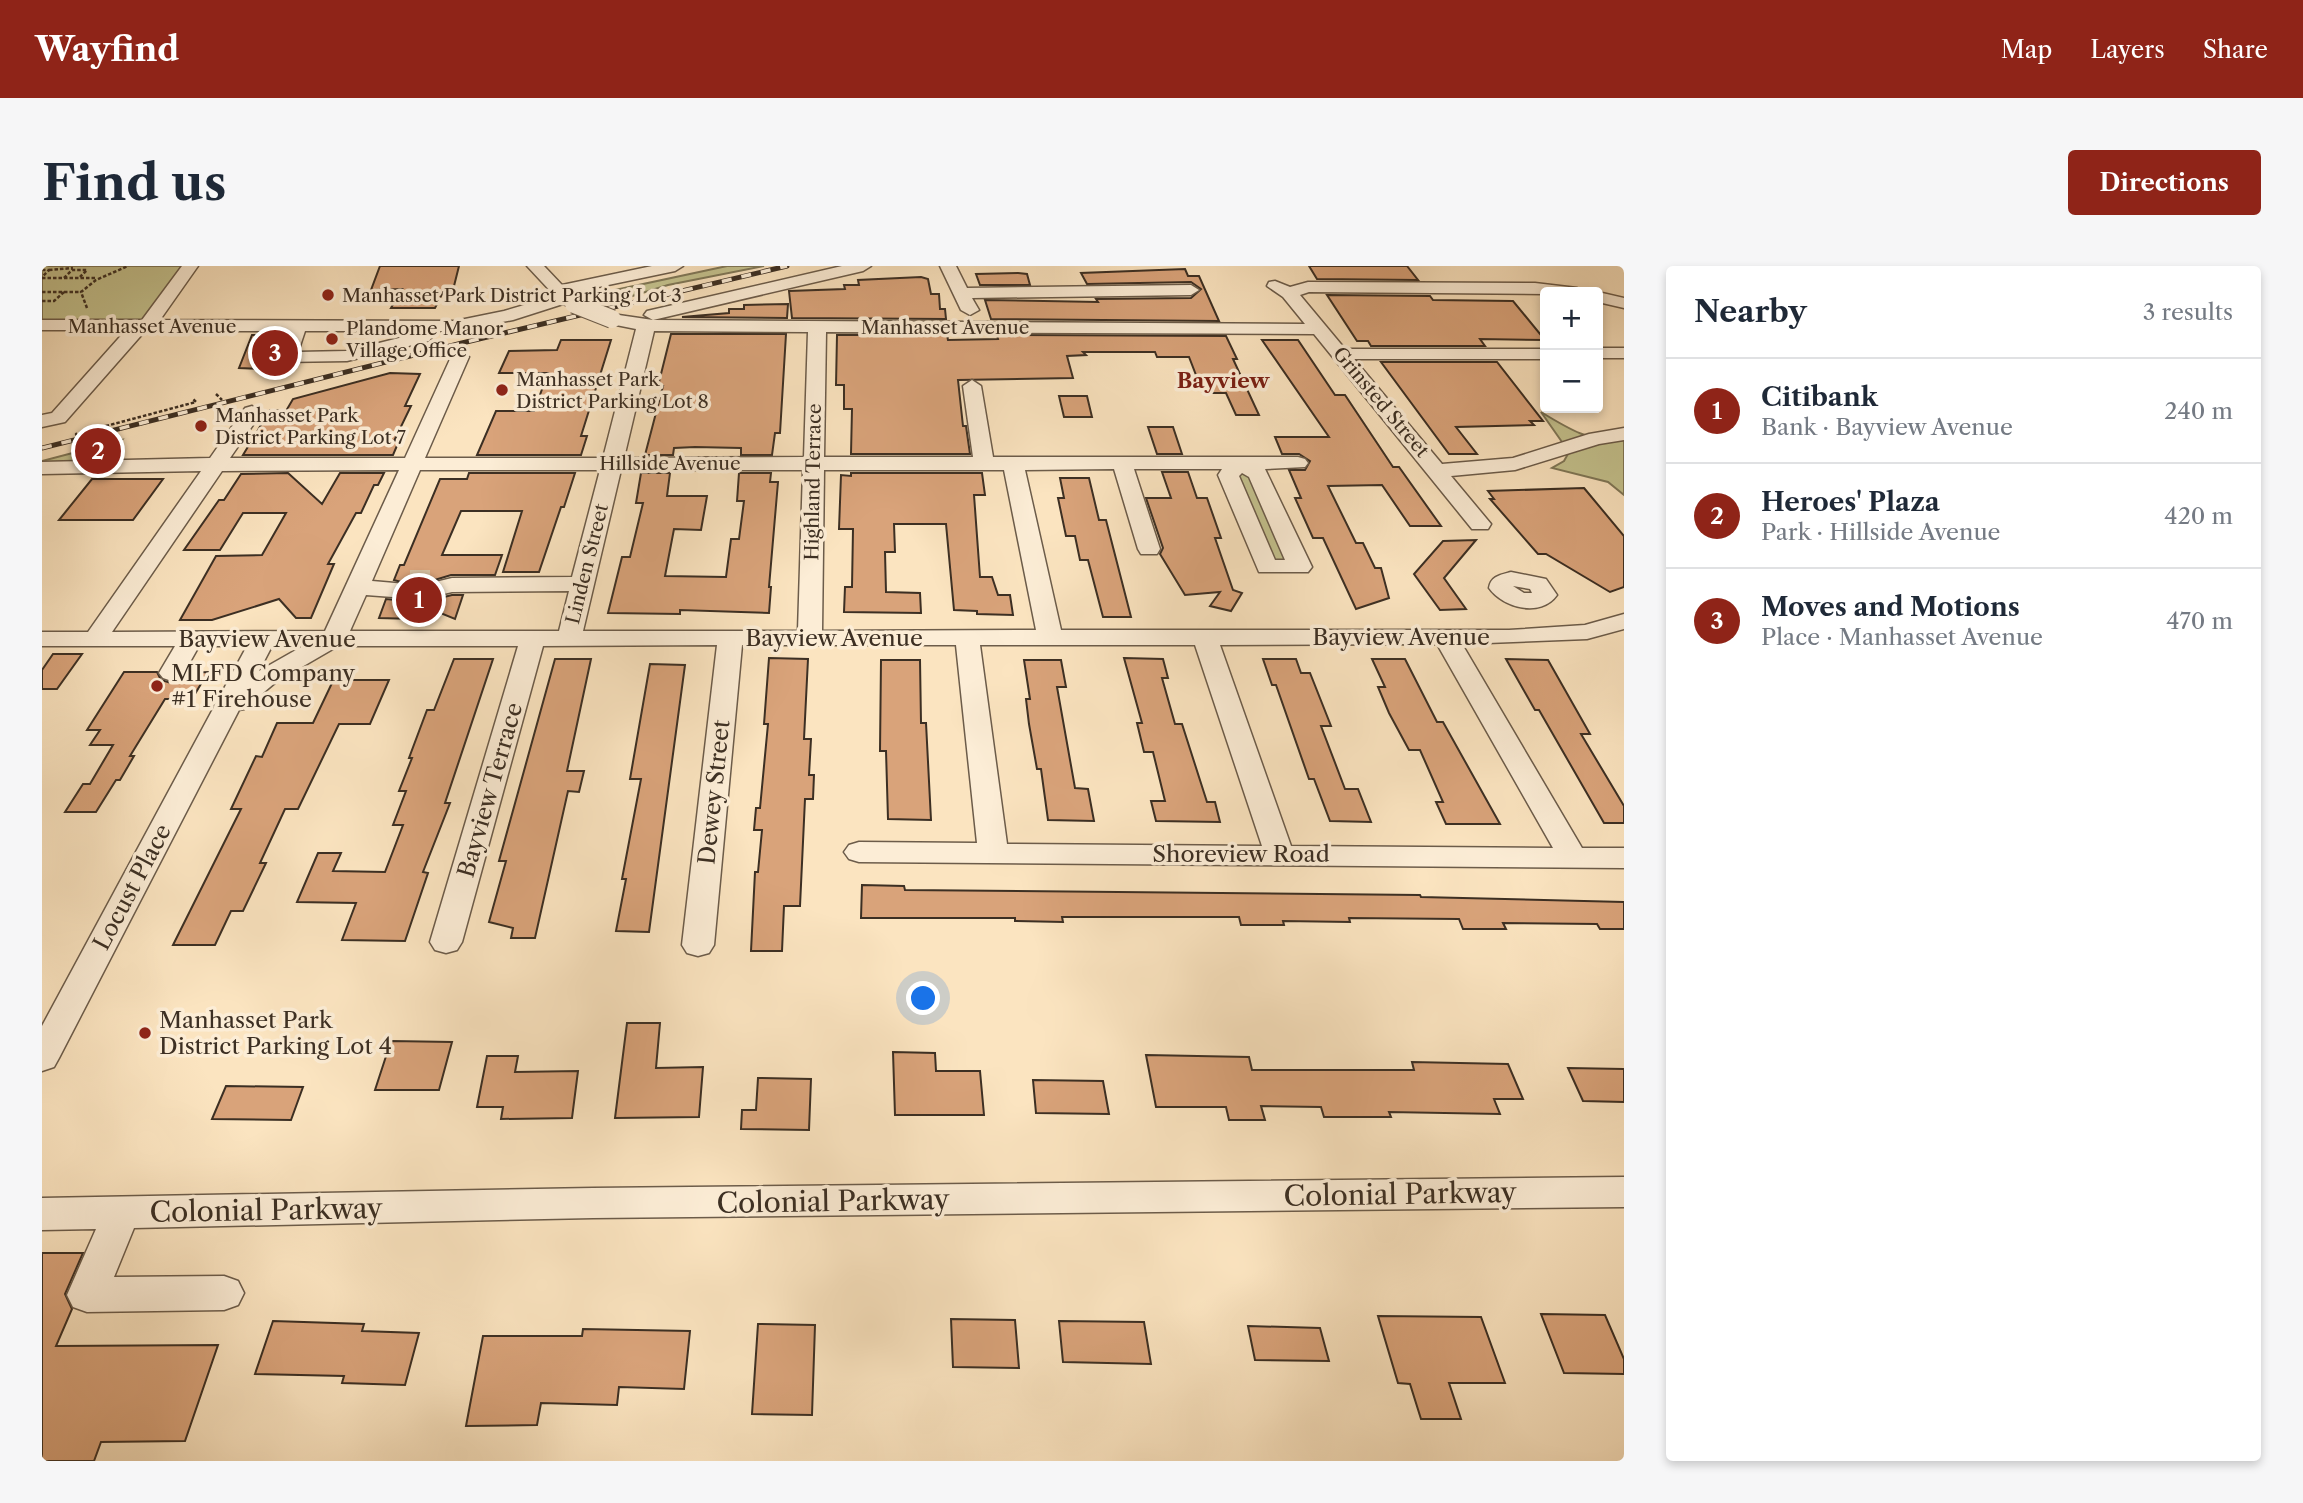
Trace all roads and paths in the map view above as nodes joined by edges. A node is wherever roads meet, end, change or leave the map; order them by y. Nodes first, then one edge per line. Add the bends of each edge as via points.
1 (128, 266) edge
2 (190, 266) edge
3 (535, 266) edge
4 (625, 266) edge
5 (675, 266) edge
6 (863, 266) edge
7 (948, 266) edge
8 (42, 270) edge
9 (49, 270) junction
10 (72, 270) junction
11 (644, 272) junction
12 (42, 277) edge
13 (63, 278) junction
14 (79, 278) junction
15 (98, 278) junction
16 (1540, 289) edge
17 (1191, 290) dead end
18 (42, 292) edge
19 (49, 292) junction
20 (64, 292) junction
21 (81, 292) junction
22 (962, 293) junction
23 (563, 298) junction
24 (1603, 299) edge
25 (42, 300) edge
26 (1624, 303) edge
27 (91, 311) dead end
28 (975, 320) dead end
29 (628, 323) junction
30 (42, 325) edge
31 (144, 326) junction
32 (298, 326) junction
33 (407, 326) junction
34 (443, 326) junction
35 (817, 327) junction
36 (1320, 329) junction
37 (397, 344) junction
38 (1624, 353) edge
39 (1342, 354) junction
40 (1540, 354) edge
41 (1603, 354) edge
42 (460, 356) dead end
43 (972, 386) dead end
44 (216, 394) dead end
45 (194, 399) dead end
46 (222, 400) dead end
47 (252, 412) dead end
48 (42, 421) edge
49 (1624, 434) edge
50 (77, 436) dead end
51 (612, 463) junction
52 (813, 463) junction
53 (984, 463) junction
54 (1013, 463) junction
55 (1122, 463) junction
56 (1298, 463) dead end
57 (411, 464) junction
58 (216, 465) junction
59 (42, 468) edge
60 (1438, 471) junction
61 (1480, 524) dead end
62 (1149, 549) dead end
63 (582, 584) junction
64 (357, 587) junction
65 (1534, 601) dead end
66 (1624, 621) edge
67 (1572, 634) junction
68 (810, 637) junction
69 (1445, 637) junction
70 (533, 638) junction
71 (569, 638) junction
72 (730, 638) junction
73 (967, 638) junction
74 (1050, 638) junction
75 (1205, 638) junction
76 (42, 639) edge
77 (95, 639) junction
78 (191, 639) junction
79 (263, 639) junction
80 (334, 639) junction
81 (172, 673) dead end
82 (223, 715) junction
83 (859, 852) dead end
84 (993, 852) junction
85 (1280, 855) junction
86 (1573, 857) junction
87 (1624, 858) edge
88 (446, 942) dead end
89 (698, 945) dead end
90 (42, 1058) edge
91 (1624, 1192) edge
92 (122, 1212) junction
93 (42, 1214) edge
94 (224, 1293) dead end

1 - 15 path
2 - 31 street
3 - 23 street
4 - 11 street
5 - 11 street
6 - 29 street
7 - 22 street
8 - 9 path
9 - 10 path
9 - 12 path
10 - 13 path
10 - 14 path via 87,270
11 - 23 street
12 - 13 path
13 - 14 path
14 - 15 path
15 - 21 path
16 - 36 street, Grinsted Street via 1282,289
17 - 22 street
18 - 19 path
19 - 20 path
19 - 25 path
20 - 21 path
20 - 25 path via 54,301
21 - 27 path
22 - 28 street
23 - 29 street, Manhasset Avenue, bridge
23 - 34 street, Manhasset Avenue via 481,322
24 - 26 street
29 - 35 street, Manhasset Avenue
29 - 51 street, Linden Street
30 - 31 street, Manhasset Avenue
31 - 32 street, Manhasset Avenue
31 - 48 street via 58,418
32 - 33 street, Manhasset Avenue
32 - 37 street via 287,358 347,356
33 - 34 street, Manhasset Avenue
33 - 37 street
34 - 37 street via 439,333
35 - 36 street, Manhasset Avenue
35 - 52 street, Highland Terrace
36 - 39 street, Grinsted Street
38 - 41 street
39 - 40 street
39 - 60 street, Grinsted Street
42 - 57 street
43 - 53 street
44 - 46 path
45 - 50 path via 196,402
47 - 58 street
49 - 60 street via 1596,438 1514,464
51 - 52 street, Hillside Avenue
51 - 57 street, Hillside Avenue
51 - 63 street, Linden Street
52 - 53 street, Hillside Avenue
52 - 68 street, Highland Terrace
53 - 54 street, Hillside Avenue
54 - 55 street, Hillside Avenue
54 - 74 street
55 - 56 street, Hillside Avenue
55 - 62 street
57 - 58 street, Hillside Avenue
57 - 64 street
58 - 59 street, Hillside Avenue
58 - 77 street
60 - 61 street, Grinsted Street
63 - 64 street
63 - 71 street, Linden Street
64 - 80 street
65 - 67 street
66 - 67 street, Bayview Avenue
67 - 69 street, Bayview Avenue
68 - 72 street, Bayview Avenue
68 - 73 street, Bayview Avenue
69 - 75 street, Bayview Avenue
69 - 86 street
70 - 71 street, Bayview Avenue
70 - 80 street, Bayview Avenue
70 - 88 street, Bayview Terrace
71 - 72 street, Bayview Avenue
72 - 89 street, Dewey Street
73 - 74 street, Bayview Avenue
73 - 84 street
74 - 75 street, Bayview Avenue
75 - 85 street
76 - 77 street, Bayview Avenue
77 - 78 street, Bayview Avenue
78 - 79 street, Bayview Avenue
78 - 81 street
79 - 80 street, Bayview Avenue
79 - 82 street, Locust Place
80 - 82 street, Locust Place via 267,677
82 - 90 street, Locust Place
83 - 84 street, Shoreview Road
84 - 85 street, Shoreview Road
85 - 86 street, Shoreview Road
86 - 87 street, Shoreview Road
91 - 92 street, Colonial Parkway
92 - 93 street, Colonial Parkway
92 - 94 street via 87,1295

